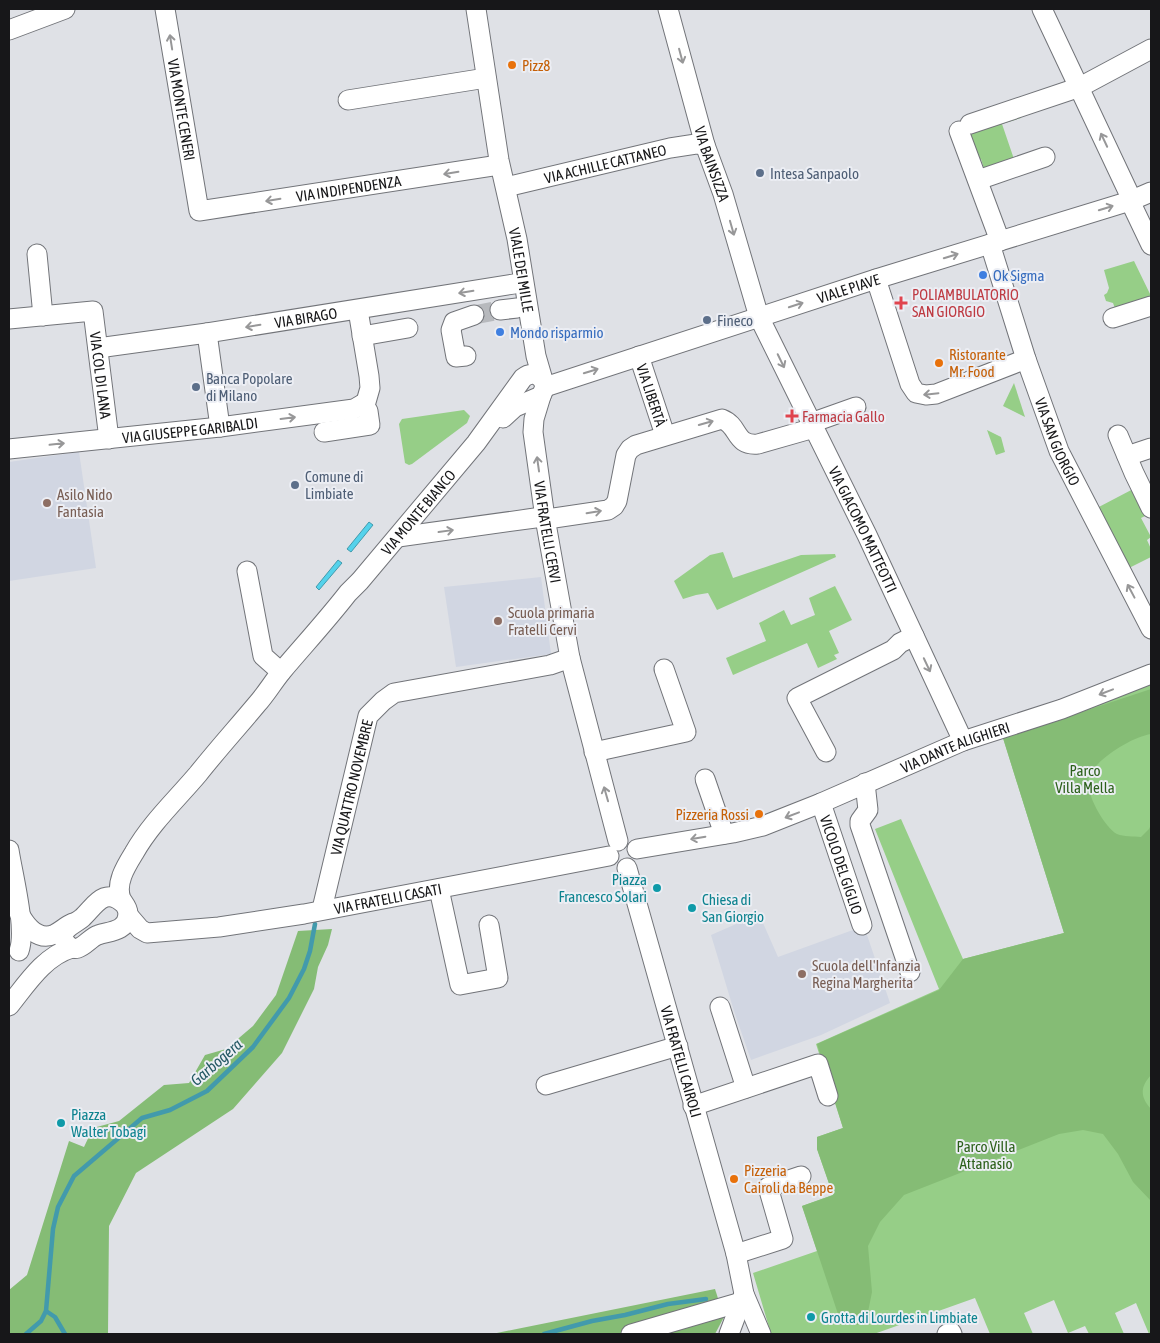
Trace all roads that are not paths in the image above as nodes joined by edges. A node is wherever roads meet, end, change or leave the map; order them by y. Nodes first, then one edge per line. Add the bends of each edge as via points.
1 (66, 9) edge
2 (165, 9) edge
3 (476, 9) edge
4 (668, 9) edge
5 (1042, 9) edge
6 (9, 30) edge
7 (1151, 49) edge
8 (486, 78) junction
9 (1080, 87) junction
10 (348, 100) dead end
11 (705, 145) junction
12 (1045, 157) dead end
13 (499, 162) junction
14 (978, 180) junction
15 (506, 187) junction
16 (1151, 192) edge
17 (1131, 201) junction
18 (199, 211) joint
19 (995, 243) junction
20 (1151, 245) edge
21 (37, 254) dead end
22 (876, 279) junction
23 (514, 284) junction
24 (1151, 306) edge
25 (358, 310) junction
26 (474, 314) tunnel mouth
27 (43, 316) junction
28 (759, 317) junction
29 (1113, 318) dead end
30 (9, 319) edge
31 (408, 328) dead end
32 (207, 333) junction
33 (362, 336) junction
34 (98, 348) junction
35 (1020, 350) junction
36 (466, 356) dead end
37 (639, 356) junction
38 (520, 382) junction
39 (540, 391) junction
40 (366, 401) junction
41 (856, 407) dead end
42 (813, 425) junction
43 (220, 427) junction
44 (324, 432) dead end
45 (665, 435) junction
46 (1118, 435) dead end
47 (109, 439) junction
48 (476, 443) junction
49 (1151, 448) edge
50 (9, 449) edge
51 (1127, 456) junction
52 (1151, 508) edge
53 (545, 518) junction
54 (398, 537) junction
55 (247, 571) dead end
56 (360, 581) junction
57 (1151, 628) edge
58 (914, 636) junction
59 (564, 660) junction
60 (664, 668) dead end
61 (282, 672) junction
62 (1151, 674) edge
63 (258, 702) junction
64 (963, 741) junction
65 (594, 752) junction
66 (826, 752) dead end
67 (705, 779) dead end
68 (865, 783) junction
69 (821, 803) junction
70 (724, 834) junction
71 (144, 835) junction
72 (614, 849) junction
73 (637, 849) junction
74 (9, 850) edge
75 (627, 868) junction
76 (439, 888) junction
77 (98, 901) junction
78 (126, 910) junction
79 (322, 910) junction
80 (489, 925) dead end
81 (862, 926) dead end
82 (116, 931) junction
83 (166, 932) junction
84 (70, 935) junction
85 (18, 945) edge
86 (31, 966) junction
87 (910, 972) dead end
88 (9, 1001) edge
89 (9, 1006) edge
90 (720, 1007) dead end
91 (678, 1046) junction
92 (546, 1085) dead end
93 (746, 1088) junction
94 (828, 1096) dead end
95 (693, 1106) junction
96 (801, 1176) dead end
97 (736, 1254) junction
98 (742, 1298) junction
99 (631, 1334) edge
100 (729, 1334) edge
101 (733, 1334) edge
102 (761, 1334) edge
103 (947, 1334) edge
104 (952, 1334) edge

1 - 6 street
18 -> 2 street, VIA MONTE CENERI
3 - 8 street, VIALE DEI MILLE
4 -> 11 street, VIA BAINSIZZA
5 - 9 street
7 - 9 street
8 - 10 street
8 - 13 street, VIALE DEI MILLE
9 - 14 street, VIA SAN GIORGIO via 965,127
17 -> 9 street
11 - 15 street, VIA ACHILLE CATTANEO via 670,148
11 -> 28 street, VIA BAINSIZZA
12 - 14 street
13 - 15 street, VIALE DEI MILLE
13 -> 18 street, VIA INDIPENDENZA
13 - 23 street, VIALE DEI MILLE
14 - 19 street, VIA SAN GIORGIO
15 - 39 street, VIALE DEI MILLE
16 - 17 street, VIALE PIAVE
19 -> 17 street, VIALE PIAVE
17 - 20 street
22 -> 19 street, VIALE PIAVE
19 - 35 street, VIA SAN GIORGIO
21 - 27 street
28 -> 22 street, VIALE PIAVE
35 -> 22 street via 960,390 926,395 916,393 910,384
23 -> 25 street, VIA BIRAGO
23 - 38 street, VIALE DEI MILLE via 509,309 523,359
24 - 29 street
25 -> 32 street, VIA BIRAGO
25 - 33 street
26 - 36 street via 454,322 451,330 456,358
27 - 30 street
27 - 34 street, VIA COL DI LANA via 93,311
28 - 37 street, VIALE PIAVE
28 -> 42 street, VIA GIACOMO MATTEOTTI
31 - 33 street
32 - 34 street, VIA BIRAGO
32 - 43 street
33 - 40 street via 369,376
34 - 47 street, VIA COL DI LANA
57 -> 35 street, VIA SAN GIORGIO via 1054,452
39 -> 37 street, VIALE PIAVE
37 - 45 street, VIA LIBERTÀ
38 - 39 street via 525,376 538,376
38 - 48 street
39 - 48 street via 510,411
53 -> 39 street, VIA FRATELLI CERVI via 533,432
43 -> 40 street, VIA GIUSEPPE GARIBALDI via 354,409
40 - 44 street via 370,425
41 - 42 street
45 -> 42 street via 722,419 728,421 740,439 749,445
42 - 58 street, VIA GIACOMO MATTEOTTI
43 - 47 street, VIA GIUSEPPE GARIBALDI
53 -> 45 street via 608,510 614,506 630,449
46 - 51 street
50 -> 47 street, VIA GIUSEPPE GARIBALDI
48 - 54 street, VIA MONTE BIANCO
49 - 51 street
51 - 52 street
54 -> 53 street
53 - 59 street, VIA FRATELLI CERVI
54 - 56 street, VIA MONTE BIANCO
55 - 61 street via 263,656
56 - 61 street, VIA MONTE BIANCO
56 - 63 street, VIA MONTE BIANCO via 346,613 298,668
58 -> 64 street, VIA GIACOMO MATTEOTTI
58 - 66 street via 894,650 797,698
59 - 65 street, VIA FRATELLI CERVI
59 - 79 street, VIA QUATTRO NOVEMBRE via 394,692 368,716
60 - 65 street via 686,732
61 - 63 street, VIA MONTE BIANCO
62 -> 64 street, VIA DANTE ALIGHIERI via 1062,709
63 - 71 street, VIA MONTE BIANCO
64 - 68 street, VIA DANTE ALIGHIERI
72 -> 65 street, VIA FRATELLI CERVI
67 - 70 street
68 - 69 street, VIA DANTE ALIGHIERI
68 - 87 street via 868,810 860,825
69 -> 70 street, VIA DANTE ALIGHIERI via 763,826
69 - 81 street, VICOLO DEL GIGLIO
70 -> 73 street
71 - 77 street, VIA MONTE BIANCO via 118,859
71 - 78 street, VIA MONTE BIANCO via 121,877 120,890
72 - 73 street via 627,840
72 - 75 street via 614,864
72 - 76 street, VIA FRATELLI CASATI
73 - 75 street via 636,860
74 - 85 street via 19,913
75 - 91 street, VIA FRATELLI CAIROLI
76 - 79 street, VIA FRATELLI CASATI
76 - 80 street via 460,985 498,978
77 - 78 street via 114,897
77 - 84 street, VIA MONTE BIANCO
78 - 82 street via 126,921
78 - 83 street, VIA FRATELLI CASATI via 147,933
79 - 83 street, VIA FRATELLI CASATI
82 - 83 street, VIA FRATELLI CASATI via 132,938
82 - 84 street via 97,935 83,947
84 - 85 street via 46,936
84 - 86 street via 51,942
84 - 89 street via 61,952 46,963
85 - 86 street
86 - 88 street
90 - 93 street
91 - 92 street
91 - 95 street, VIA FRATELLI CAIROLI
93 - 94 street via 818,1064
93 - 95 street
95 - 97 street, VIA FRATELLI CAIROLI
96 - 97 street via 768,1187 783,1239
97 - 98 street, VIA FRATELLI CAIROLI
98 - 99 street
98 - 100 street
98 - 102 street, VIA FRATELLI CAIROLI
101 - 102 street via 753,1328
103 - 104 street

